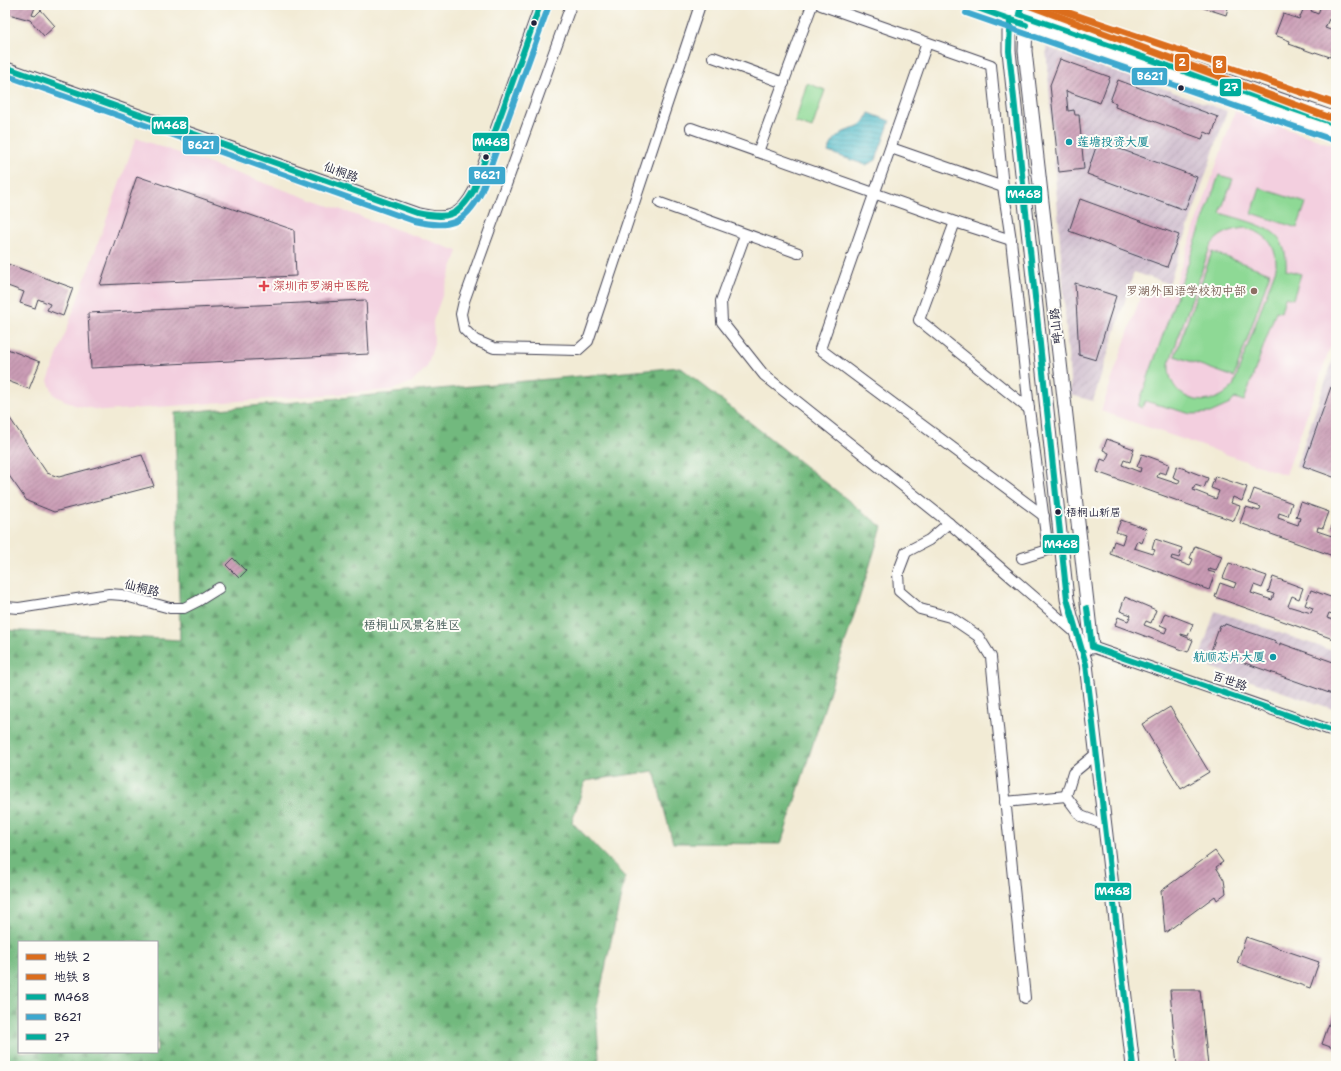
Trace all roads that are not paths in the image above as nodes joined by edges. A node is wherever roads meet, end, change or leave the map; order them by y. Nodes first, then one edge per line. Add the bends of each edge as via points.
1 (540, 5) edge
2 (571, 5) edge
3 (700, 5) edge
4 (812, 5) edge
5 (821, 5) edge
6 (969, 5) edge
7 (1011, 9) edge
8 (1028, 14) edge
9 (927, 43) junction
10 (713, 57) dead end
11 (5, 67) edge
12 (784, 82) junction
13 (1336, 119) edge
14 (691, 128) dead end
15 (1336, 132) edge
16 (891, 148) junction
17 (758, 152) junction
18 (1003, 187) junction
19 (874, 194) junction
20 (660, 203) dead end
21 (954, 222) junction
22 (745, 235) junction
23 (1010, 240) junction
24 (798, 253) dead end
25 (1029, 410) junction
26 (1044, 516) junction
27 (949, 523) junction
28 (1022, 558) dead end
29 (220, 588) dead end
30 (5, 607) edge
31 (1077, 634) junction
32 (1092, 647) joint
33 (1336, 732) edge
34 (1096, 754) junction
35 (1066, 796) junction
36 (1005, 802) junction
37 (1105, 826) junction
38 (1025, 998) dead end
39 (1134, 1066) edge

1 - 11 street, 仙桐路 via 474,190 458,212 448,216 417,213
2 - 3 street via 461,314 464,329 475,340 494,348 578,350 588,341
4 - 12 street
5 - 9 street
6 - 7 street
7 - 8 street
7 - 31 street, 畔山路 via 1009,51 1067,599
8 - 13 street
8 - 15 street
8 - 32 street, 畔山路 via 1025,51
9 - 16 street
9 - 18 street via 991,65
10 - 12 street
12 - 17 street
14 - 17 street
16 - 18 street
16 - 19 street
17 - 19 street
18 - 23 street
19 - 21 street
19 - 26 street via 820,349
20 - 22 street
21 - 23 street
21 - 25 street via 919,320
22 - 24 street
22 - 27 street via 721,301 722,322 764,375
23 - 25 street
25 - 26 street
26 - 28 street via 1048,550
27 - 31 street
27 - 36 street via 929,540 906,552 898,573 898,591 920,608 950,618 978,636 991,657
29 - 30 street, 仙桐路 via 184,608 170,608 109,594 19,608
31 - 34 street, 畔山路 via 1086,664
32 - 33 street, 百世路
34 - 35 street via 1073,773
34 - 37 street, 畔山路
35 - 36 street
35 - 37 street via 1081,816
36 - 38 street
37 - 39 street, 畔山路

